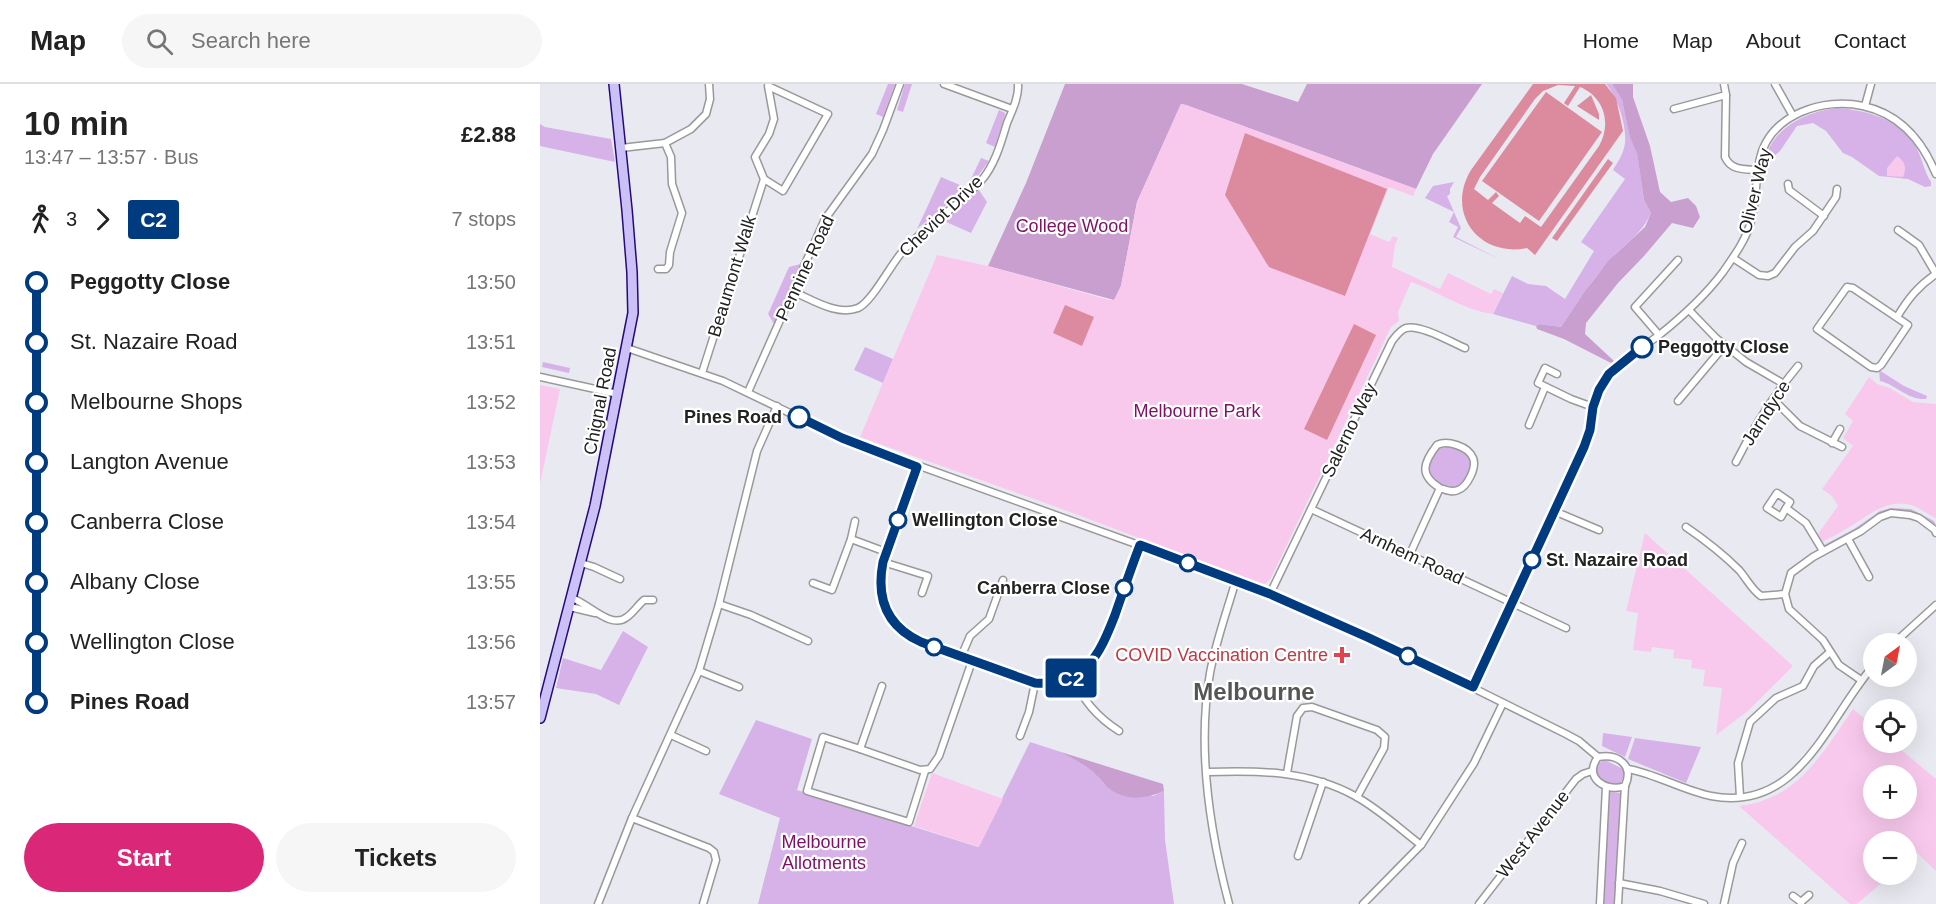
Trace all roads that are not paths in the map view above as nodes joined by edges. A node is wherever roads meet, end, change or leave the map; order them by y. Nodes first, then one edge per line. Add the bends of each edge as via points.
1 (614, 84) edge
2 (709, 84) edge
3 (900, 84) edge
4 (944, 84) edge
5 (1018, 84) edge
6 (1724, 84) edge
7 (1775, 84) edge
8 (1871, 84) edge
9 (1726, 95) junction
10 (1865, 106) junction
11 (1012, 109) junction
12 (1674, 110) dead end
13 (1793, 116) junction
14 (665, 143) junction
15 (621, 147) junction
16 (1758, 170) junction
17 (1936, 174) edge
18 (764, 179) junction
19 (1788, 184) dead end
20 (1838, 189) dead end
21 (1824, 216) junction
22 (1898, 230) dead end
23 (1732, 258) junction
24 (1678, 260) dead end
25 (658, 269) dead end
26 (1936, 274) edge
27 (794, 292) junction
28 (1689, 310) junction
29 (1897, 317) junction
30 (1659, 335) junction
31 (1725, 345) junction
32 (627, 348) junction
33 (1465, 348) dead end
34 (1798, 366) dead end
35 (702, 373) junction
36 (1557, 374) dead end
37 (540, 377) edge
38 (1784, 384) junction
39 (1545, 387) junction
40 (748, 392) junction
41 (618, 394) junction
42 (1773, 399) junction
43 (1678, 402) dead end
44 (777, 406) junction
45 (1593, 407) junction
46 (1529, 425) dead end
47 (1840, 429) dead end
48 (1832, 443) junction
49 (1842, 447) dead end
50 (1736, 462) dead end
51 (917, 467) junction
52 (1440, 488) junction
53 (1786, 508) dead end
54 (1311, 509) junction
55 (1554, 511) junction
56 (855, 521) dead end
57 (1686, 527) dead end
58 (1599, 530) dead end
59 (1936, 531) edge
60 (851, 539) junction
61 (1848, 539) junction
62 (1140, 545) junction
63 (886, 552) junction
64 (1824, 552) junction
65 (1410, 554) junction
66 (883, 562) junction
67 (581, 563) junction
68 (1869, 578) dead end
69 (620, 579) dead end
70 (1003, 580) dead end
71 (1236, 580) junction
72 (813, 583) dead end
73 (922, 593) dead end
74 (1270, 594) junction
75 (1785, 594) junction
76 (653, 600) dead end
77 (1512, 602) junction
78 (571, 603) junction
79 (719, 604) junction
80 (1936, 605) edge
81 (1566, 628) dead end
82 (1905, 633) edge
83 (808, 641) dead end
84 (1830, 652) junction
85 (961, 657) junction
86 (972, 661) junction
87 (699, 671) junction
88 (1072, 677) junction
89 (1863, 678) edge
90 (1861, 680) junction
91 (1035, 683) junction
92 (882, 686) dead end
93 (739, 687) dead end
94 (1473, 687) junction
95 (1503, 703) junction
96 (540, 718) edge
97 (1119, 731) dead end
98 (671, 735) junction
99 (1020, 736) dead end
100 (860, 749) junction
101 (706, 751) dead end
102 (1598, 757) junction
103 (1628, 769) junction
104 (925, 771) junction
105 (1592, 771) junction
106 (1208, 772) junction
107 (1287, 772) junction
108 (1323, 782) junction
109 (1625, 786) junction
110 (1606, 787) junction
111 (1357, 797) junction
112 (1740, 797) junction
113 (632, 818) junction
114 (1742, 843) dead end
115 (1421, 845) junction
116 (1298, 856) dead end
117 (1619, 883) junction
118 (1809, 895) dead end
119 (1793, 896) dead end
120 (1801, 903) edge
121 (598, 904) edge
122 (703, 904) edge
123 (1229, 904) edge
124 (1363, 904) edge
125 (1479, 904) edge
126 (1600, 904) edge
127 (1618, 904) edge
128 (1704, 904) edge
129 (1724, 904) edge

1 - 15 street, Chignal Road
2 - 14 street via 706,114 691,129
3 - 27 street, Pennine Road via 872,154 825,219
4 - 11 street
5 - 11 street, Cheviot Drive
6 - 9 street
7 - 13 street
8 - 10 street
9 - 12 street
9 - 16 street via 1725,157 1736,168
10 - 13 street, Oliver Way via 1835,103
10 - 17 street, Oliver Way via 1908,128 1929,156
11 - 27 street, Cheviot Drive via 999,148 981,181 908,245 867,302 855,309 837,309
13 - 16 street, Oliver Way via 1765,144
14 - 15 street
14 - 25 street via 682,213 669,265
15 - 32 street, Chignal Road via 633,304
16 - 23 street, Oliver Way via 1752,220
18 - 18 street via 755,157 774,119 768,86 828,114 783,191
18 - 35 street, Beaumont Walk
19 - 21 street via 1789,190
20 - 21 street
21 - 23 street via 1768,276
22 - 26 street via 1919,245
23 - 28 street, Oliver Way
24 - 30 street via 1635,307
26 - 29 street via 1921,284
27 - 40 street, Pennine Road
28 - 30 street, Oliver Way
28 - 31 street
29 - 29 street via 1908,325 1877,368 1817,329 1847,287
30 - 45 street, Oliver Way via 1609,374
31 - 38 street
31 - 43 street
32 - 35 street
32 - 41 street, Chignal Road
33 - 54 street, Salerno Way via 1421,328 1408,327 1399,332
34 - 38 street, Jarndyce
35 - 40 street
36 - 39 street via 1545,368 1539,383
37 - 41 street
38 - 42 street, Jarndyce
39 - 45 street
39 - 46 street
40 - 44 street
41 - 67 street, Chignal Road
42 - 48 street via 1800,426
42 - 50 street, Jarndyce
44 - 51 street via 842,438
44 - 79 street via 757,451
45 - 55 street, Oliver Way via 1590,430
47 - 48 street
48 - 49 street
51 - 62 street
51 - 63 street
52 - 52 street via 1452,492 1461,489 1474,468 1470,454 1452,443 1437,445 1425,470 1427,479
52 - 65 street
53 - 64 street via 1806,523
54 - 65 street, Arnhem Road
54 - 74 street, Salerno Way
55 - 58 street
55 - 77 street, Oliver Way
56 - 60 street
57 - 75 street via 1724,556 1761,597
59 - 61 street via 1919,518 1892,513
60 - 63 street
60 - 72 street via 832,590
61 - 64 street
61 - 68 street
62 - 71 street
62 - 88 street via 1101,648
63 - 66 street
64 - 75 street via 1791,573
65 - 77 street, Arnhem Road
66 - 73 street via 928,576
66 - 85 street via 880,590 893,621 912,637
67 - 69 street
67 - 78 street, Chignal Road
70 - 85 street via 989,619 970,636
71 - 74 street
71 - 106 street via 1210,675 1205,742
74 - 94 street
75 - 84 street via 1789,609 1813,629
76 - 78 street via 644,600 622,621
77 - 81 street, Arnhem Road
77 - 94 street, Oliver Way
78 - 96 street, Chignal Road
79 - 83 street
79 - 87 street
80 - 82 street
84 - 90 street via 1839,665
84 - 112 street via 1814,666 1803,686 1776,698 1750,722 1738,762
85 - 86 street
86 - 91 street
86 - 104 street via 936,762
87 - 93 street
87 - 98 street
88 - 91 street via 1054,683
88 - 97 street via 1089,705
89 - 90 street
90 - 112 street via 1798,770 1775,787
91 - 99 street
92 - 100 street
94 - 95 street
95 - 102 street via 1579,741
95 - 115 street via 1474,763
98 - 101 street
98 - 113 street
100 - 104 street
100 - 104 street via 823,737 807,791 909,822
102 - 103 street via 1615,758
102 - 105 street
103 - 109 street
103 - 112 street via 1710,796
105 - 110 street
105 - 125 street, West Avenue via 1576,779
106 - 107 street
106 - 123 street via 1214,835
107 - 108 street
107 - 111 street via 1297,716 1303,708 1312,707 1377,730 1385,737 1384,748
108 - 111 street
108 - 116 street
109 - 110 street
109 - 117 street
110 - 126 street
111 - 115 street
113 - 121 street
113 - 122 street via 714,852 716,860
114 - 129 street
115 - 124 street
117 - 127 street
117 - 128 street
118 - 120 street
119 - 120 street

